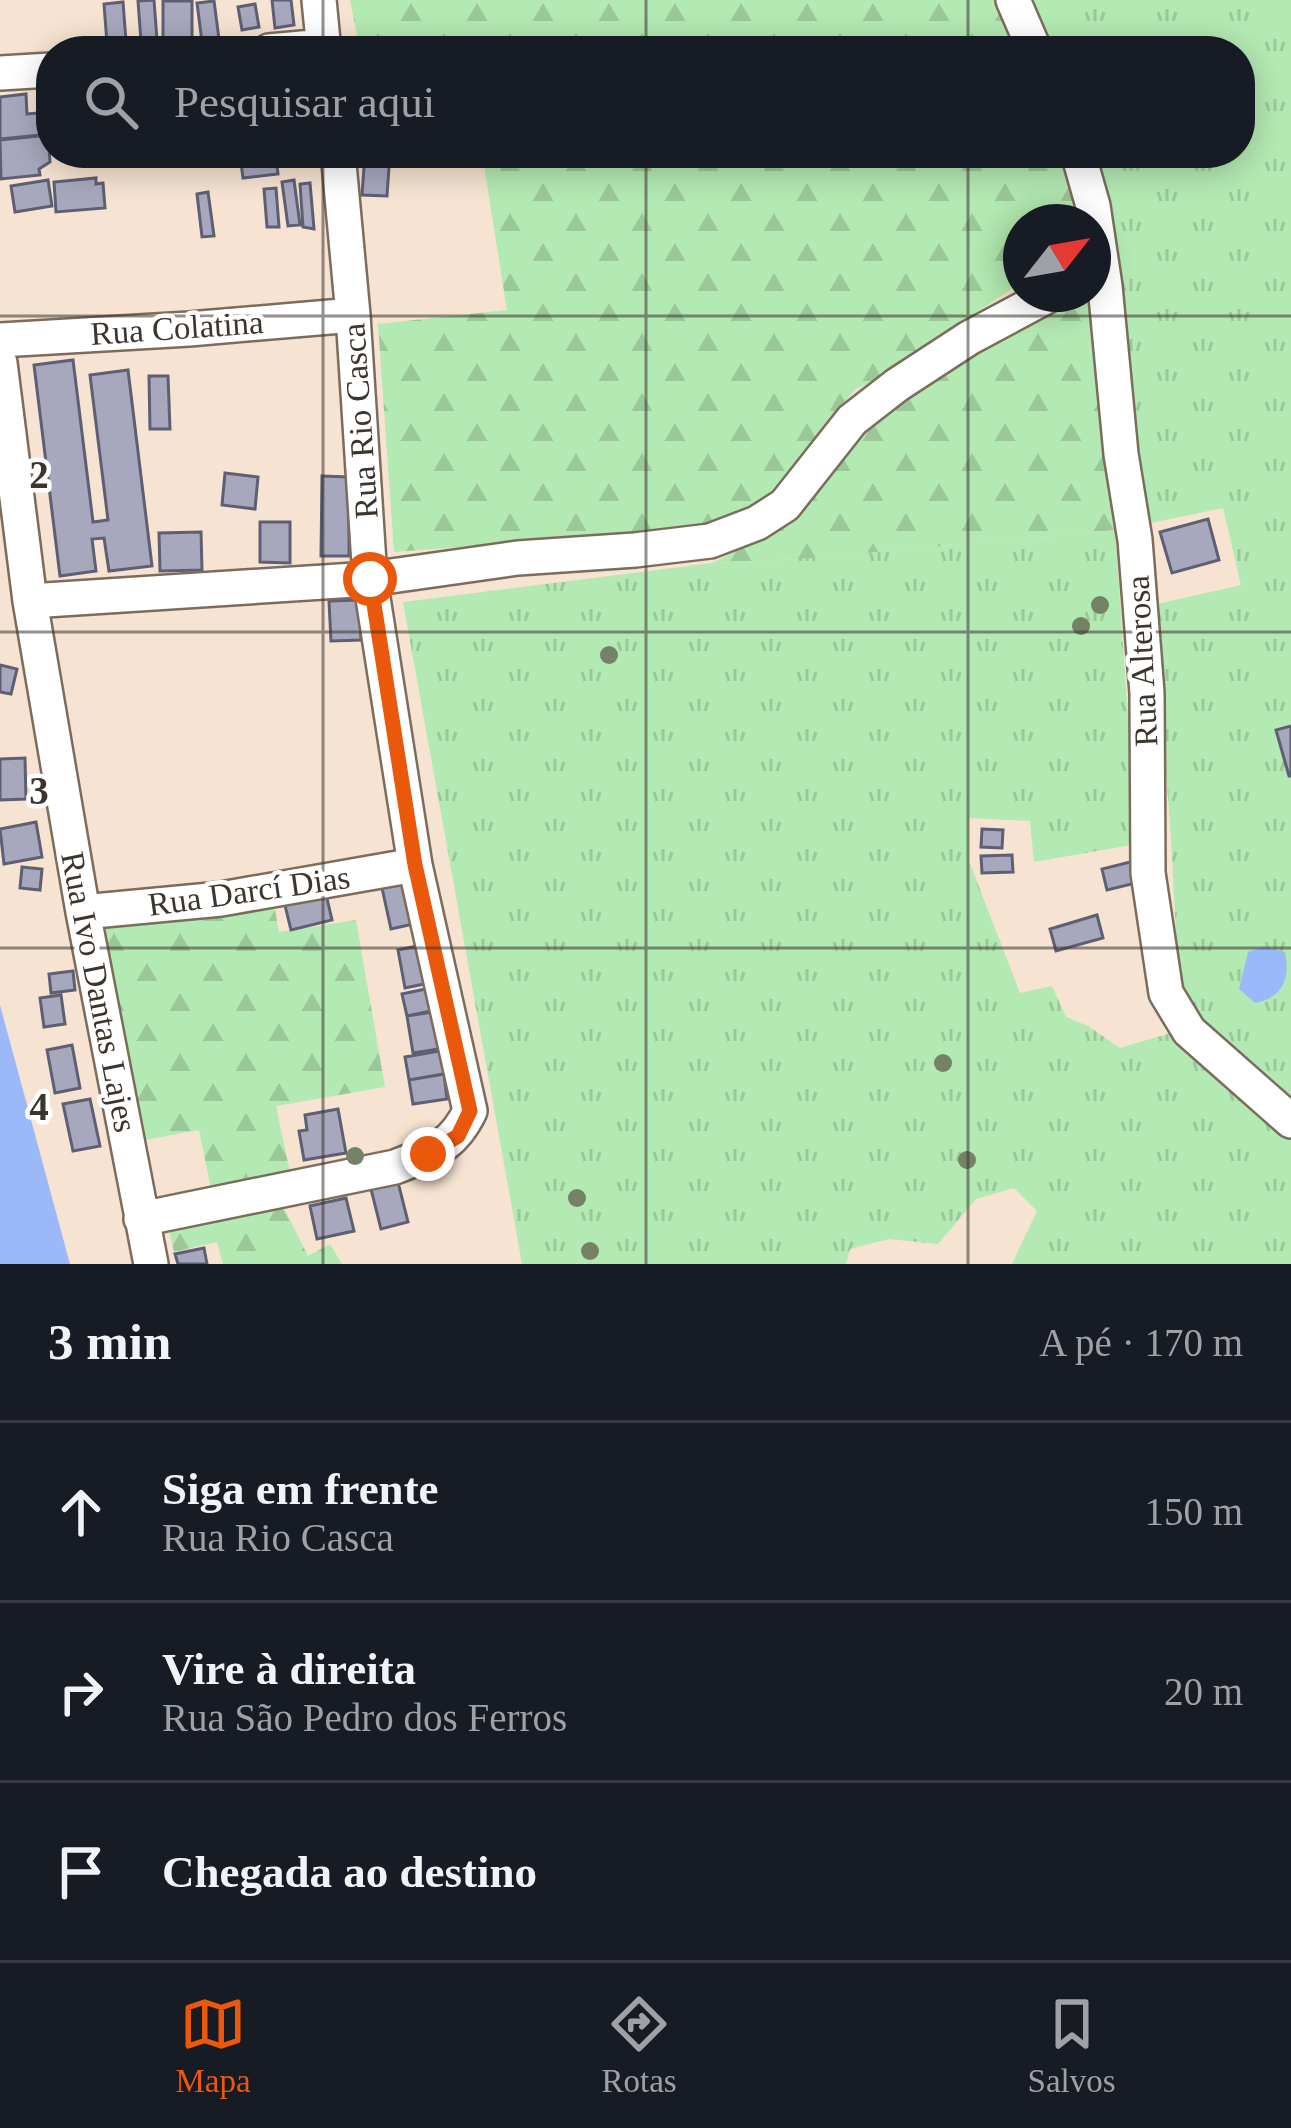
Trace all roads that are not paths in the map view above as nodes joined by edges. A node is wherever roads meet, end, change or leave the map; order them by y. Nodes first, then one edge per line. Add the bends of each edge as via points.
1 (319, 0) edge
2 (1013, 0) edge
3 (323, 36) edge
4 (1029, 36) edge
5 (36, 71) edge
6 (0, 73) edge
7 (339, 168) edge
8 (1082, 168) edge
9 (1092, 204) edge
10 (1017, 312) edge
11 (1102, 312) edge
12 (353, 315) junction
13 (0, 340) edge
14 (0, 363) edge
15 (370, 579) junction
16 (30, 601) junction
17 (415, 865) junction
18 (83, 913) junction
19 (1291, 1121) edge
20 (141, 1219) junction
21 (151, 1264) edge

1 - 3 street
2 - 4 street
5 - 6 street
7 - 12 street, Rua Rio Casca
8 - 9 street, Rua Alterosa
10 - 15 street via 852,420 785,505 757,524 710,541
11 - 19 street, Rua Alterosa via 1135,540 1147,693 1148,873 1166,994 1189,1031
12 - 13 street, Rua Colatina
12 - 15 street, Rua Rio Casca
14 - 16 street, Rua Ivo Dantas Lajes
15 - 16 street
15 - 17 street, Rua Rio Casca
16 - 18 street, Rua Ivo Dantas Lajes
17 - 18 street, Rua Darcí Dias
17 - 20 street, Rua Rio Casca via 470,1111 458,1136 395,1167
18 - 20 street, Rua Ivo Dantas Lajes
20 - 21 street, Rua Ivo Dantas Lajes

